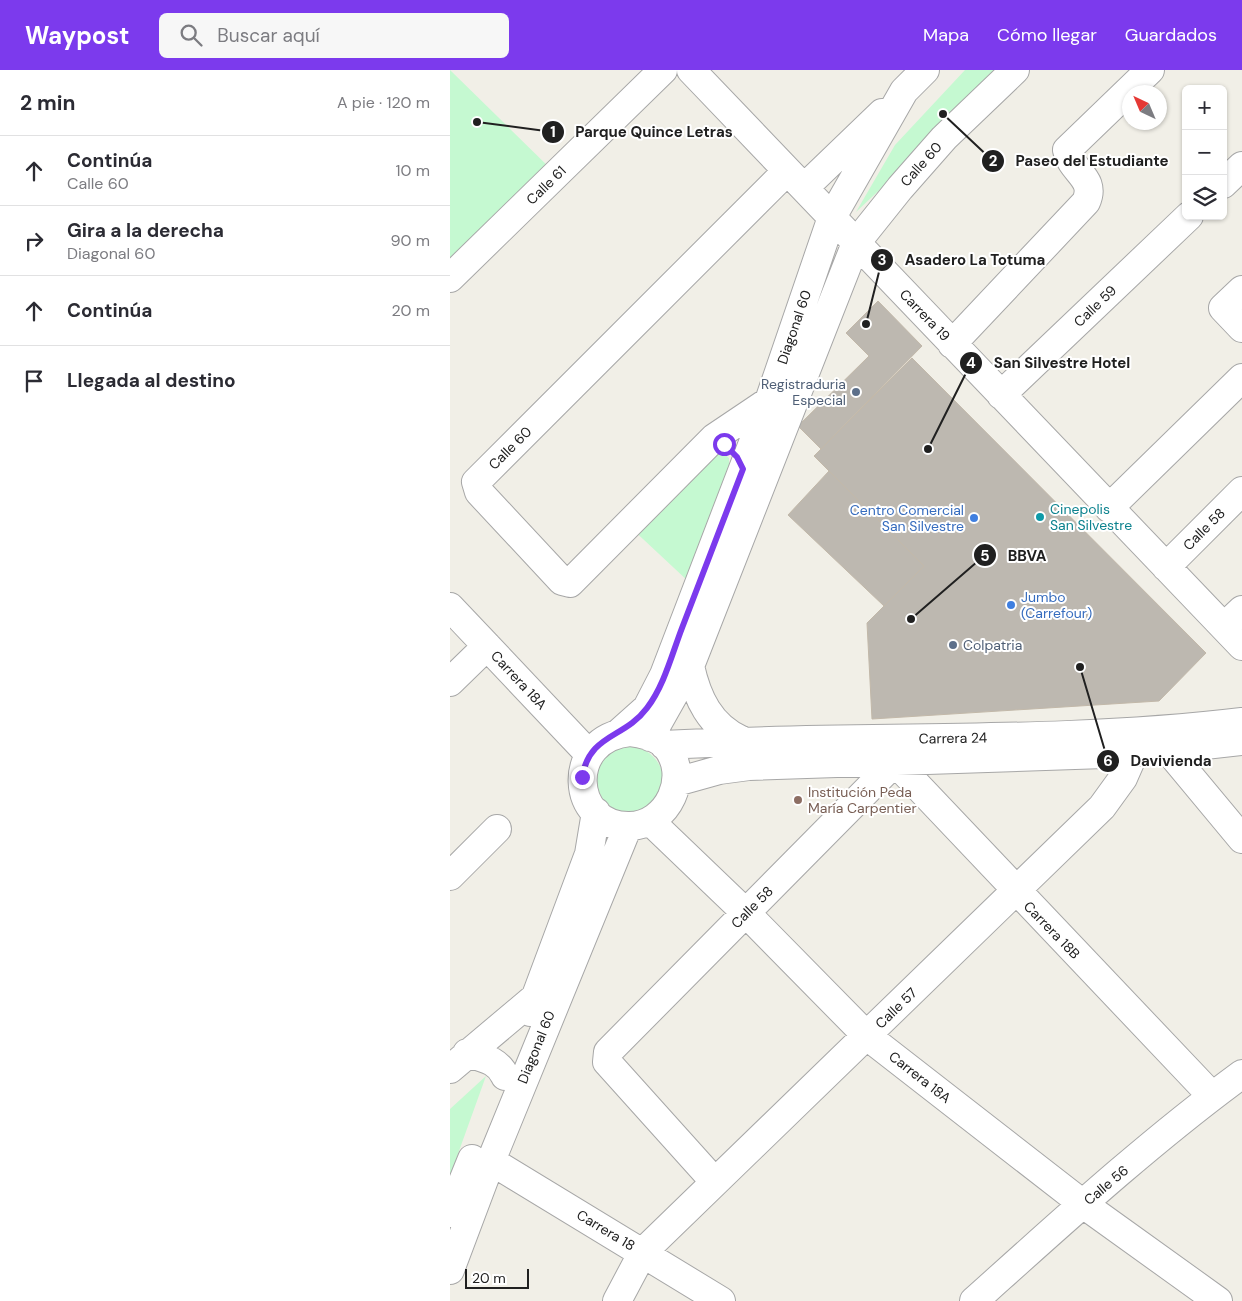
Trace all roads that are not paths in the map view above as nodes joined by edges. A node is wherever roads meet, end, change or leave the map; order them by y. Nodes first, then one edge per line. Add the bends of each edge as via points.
1 (663, 70) edge
2 (691, 70) edge
3 (925, 70) edge
4 (1015, 70) edge
5 (1150, 70) edge
6 (904, 91) junction
7 (1242, 166) edge
8 (796, 180) junction
9 (1227, 180) edge
10 (832, 218) junction
11 (1186, 220) edge
12 (856, 243) junction
13 (450, 278) edge
14 (1242, 290) edge
15 (1242, 328) edge
16 (952, 344) junction
17 (1242, 378) edge
18 (1002, 395) junction
19 (769, 401) junction
20 (714, 438) junction
21 (743, 469) junction
22 (1242, 492) edge
23 (1110, 508) junction
24 (1166, 567) junction
25 (450, 607) edge
26 (1236, 628) edge
27 (487, 646) junction
28 (690, 666) junction
29 (450, 682) edge
30 (1242, 722) edge
31 (619, 733) junction
32 (742, 740) junction
33 (657, 741) junction
34 (1242, 741) edge
35 (1168, 750) junction
36 (1134, 753) junction
37 (589, 754) junction
38 (895, 762) junction
39 (676, 782) junction
40 (596, 812) junction
41 (639, 824) junction
42 (497, 830) dead end
43 (1242, 839) edge
44 (450, 876) edge
45 (1016, 892) junction
46 (746, 913) junction
47 (538, 995) junction
48 (867, 1036) junction
49 (459, 1061) edge
50 (1242, 1074) edge
51 (505, 1076) junction
52 (1212, 1096) junction
53 (490, 1161) junction
54 (714, 1181) junction
55 (1083, 1204) junction
56 (450, 1214) edge
57 (643, 1252) junction
58 (450, 1270) edge
59 (617, 1301) edge
60 (721, 1301) edge
61 (974, 1301) edge
62 (1218, 1301) edge

1 - 13 street, Calle 61
2 - 8 street, Carrera 19
3 - 6 street
4 - 12 street, Calle 60 via 944,138
5 - 16 street via 1067,150 1069,158 1089,185 1091,192 1086,202
6 - 8 street
6 - 10 street
7 - 9 street
8 - 10 street, Carrera 19
8 - 20 street, Calle 60 via 476,482 479,492 562,581 570,583
10 - 12 street, Carrera 19
10 - 19 street, Diagonal 60
11 - 18 street, Calle 59
12 - 16 street, Carrera 19
12 - 28 street, Diagonal 60
14 - 15 street via 1222,308
16 - 18 street, Carrera 19
17 - 23 street
18 - 23 street, Carrera 19
19 - 20 street, Calle 60
19 - 21 street, Diagonal 60
20 - 21 street via 731,449
21 - 31 street, Diagonal 60 via 664,675 647,708
22 - 24 street, Calle 58
23 - 24 street, Carrera 19
24 - 26 street, Carrera 19
25 - 27 street, Carrera 18A
27 - 29 street
27 - 37 street, Carrera 18A
28 - 32 street via 701,703 726,733
28 - 33 street, Diagonal 60
30 - 32 street, Carrera 24 via 1056,737
31 - 33 street via 640,733
31 - 37 street via 603,740
32 - 33 street, Carrera 24
33 - 39 street via 672,760
34 - 35 street, Carrera 24
35 - 36 street, Carrera 24
35 - 43 street
36 - 38 street, Carrera 24
36 - 45 street, Calle 57 via 1123,778 1102,808
37 - 40 street via 582,777 583,790
38 - 39 street, Carrera 24 via 749,766 719,770
38 - 45 street, Carrera 18B
38 - 46 street, Calle 58
39 - 41 street via 672,800 662,812
40 - 41 street via 605,820
40 - 47 street, Diagonal 60 via 589,854
41 - 46 street, Carrera 18A
41 - 53 street, Diagonal 60
42 - 44 street
45 - 48 street, Calle 57
45 - 52 street, Carrera 18B
46 - 48 street, Carrera 18A
46 - 54 street, Calle 58 via 608,1052 607,1062
47 - 49 street
47 - 51 street, Diagonal 60
48 - 54 street, Calle 57
48 - 55 street, Carrera 18A
49 - 51 street via 495,1062
50 - 52 street, Calle 56
51 - 56 street, Diagonal 60
52 - 55 street, Calle 56
53 - 57 street, Carrera 18
53 - 58 street, Diagonal 60
54 - 57 street, Calle 57
55 - 61 street, Calle 56
55 - 62 street, Carrera 18A
57 - 59 street, Calle 57
57 - 60 street, Carrera 18

